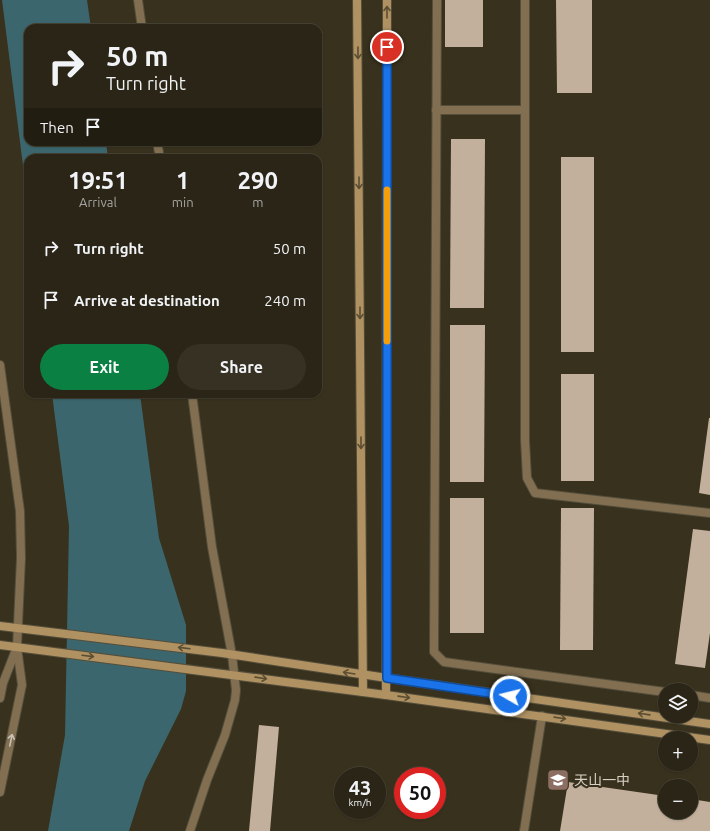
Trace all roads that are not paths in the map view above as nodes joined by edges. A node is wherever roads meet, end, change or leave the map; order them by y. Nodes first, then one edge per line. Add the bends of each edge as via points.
1 (138, 0) edge
2 (357, 0) edge
3 (387, 0) edge
4 (437, 0) edge
5 (525, 0) edge
6 (141, 24) edge
7 (436, 110) junction
8 (525, 110) junction
9 (0, 365) edge
10 (193, 398) edge
11 (710, 513) edge
12 (0, 626) edge
13 (19, 628) junction
14 (0, 645) edge
15 (17, 647) junction
16 (232, 655) junction
17 (234, 674) junction
18 (363, 675) junction
19 (387, 678) junction
20 (658, 691) edge
21 (363, 692) junction
22 (386, 695) junction
23 (698, 696) edge
24 (0, 698) edge
25 (710, 698) edge
26 (542, 716) junction
27 (710, 724) edge
28 (710, 740) edge
29 (0, 792) edge
30 (190, 831) edge
31 (524, 831) edge

1 - 6 street
2 -> 18 main road
19 -> 3 main road
4 - 7 street
5 - 8 street
7 - 8 street
7 - 20 street via 434,652 444,662
8 - 11 street via 527,478 535,493
9 - 13 street via 20,511 22,558
10 - 16 street via 212,547
12 - 13 main road
13 - 15 street
16 -> 13 main road
14 - 15 main road
15 -> 17 main road
15 - 24 street
29 -> 15 street via 22,685
16 - 17 street
18 -> 16 main road
17 -> 21 main road
17 - 30 street via 235,700
18 - 19 main road
18 - 21 main road
19 - 22 main road
27 -> 19 main road
21 - 22 main road
22 -> 26 main road
23 - 25 street
26 -> 28 main road
26 - 31 street

